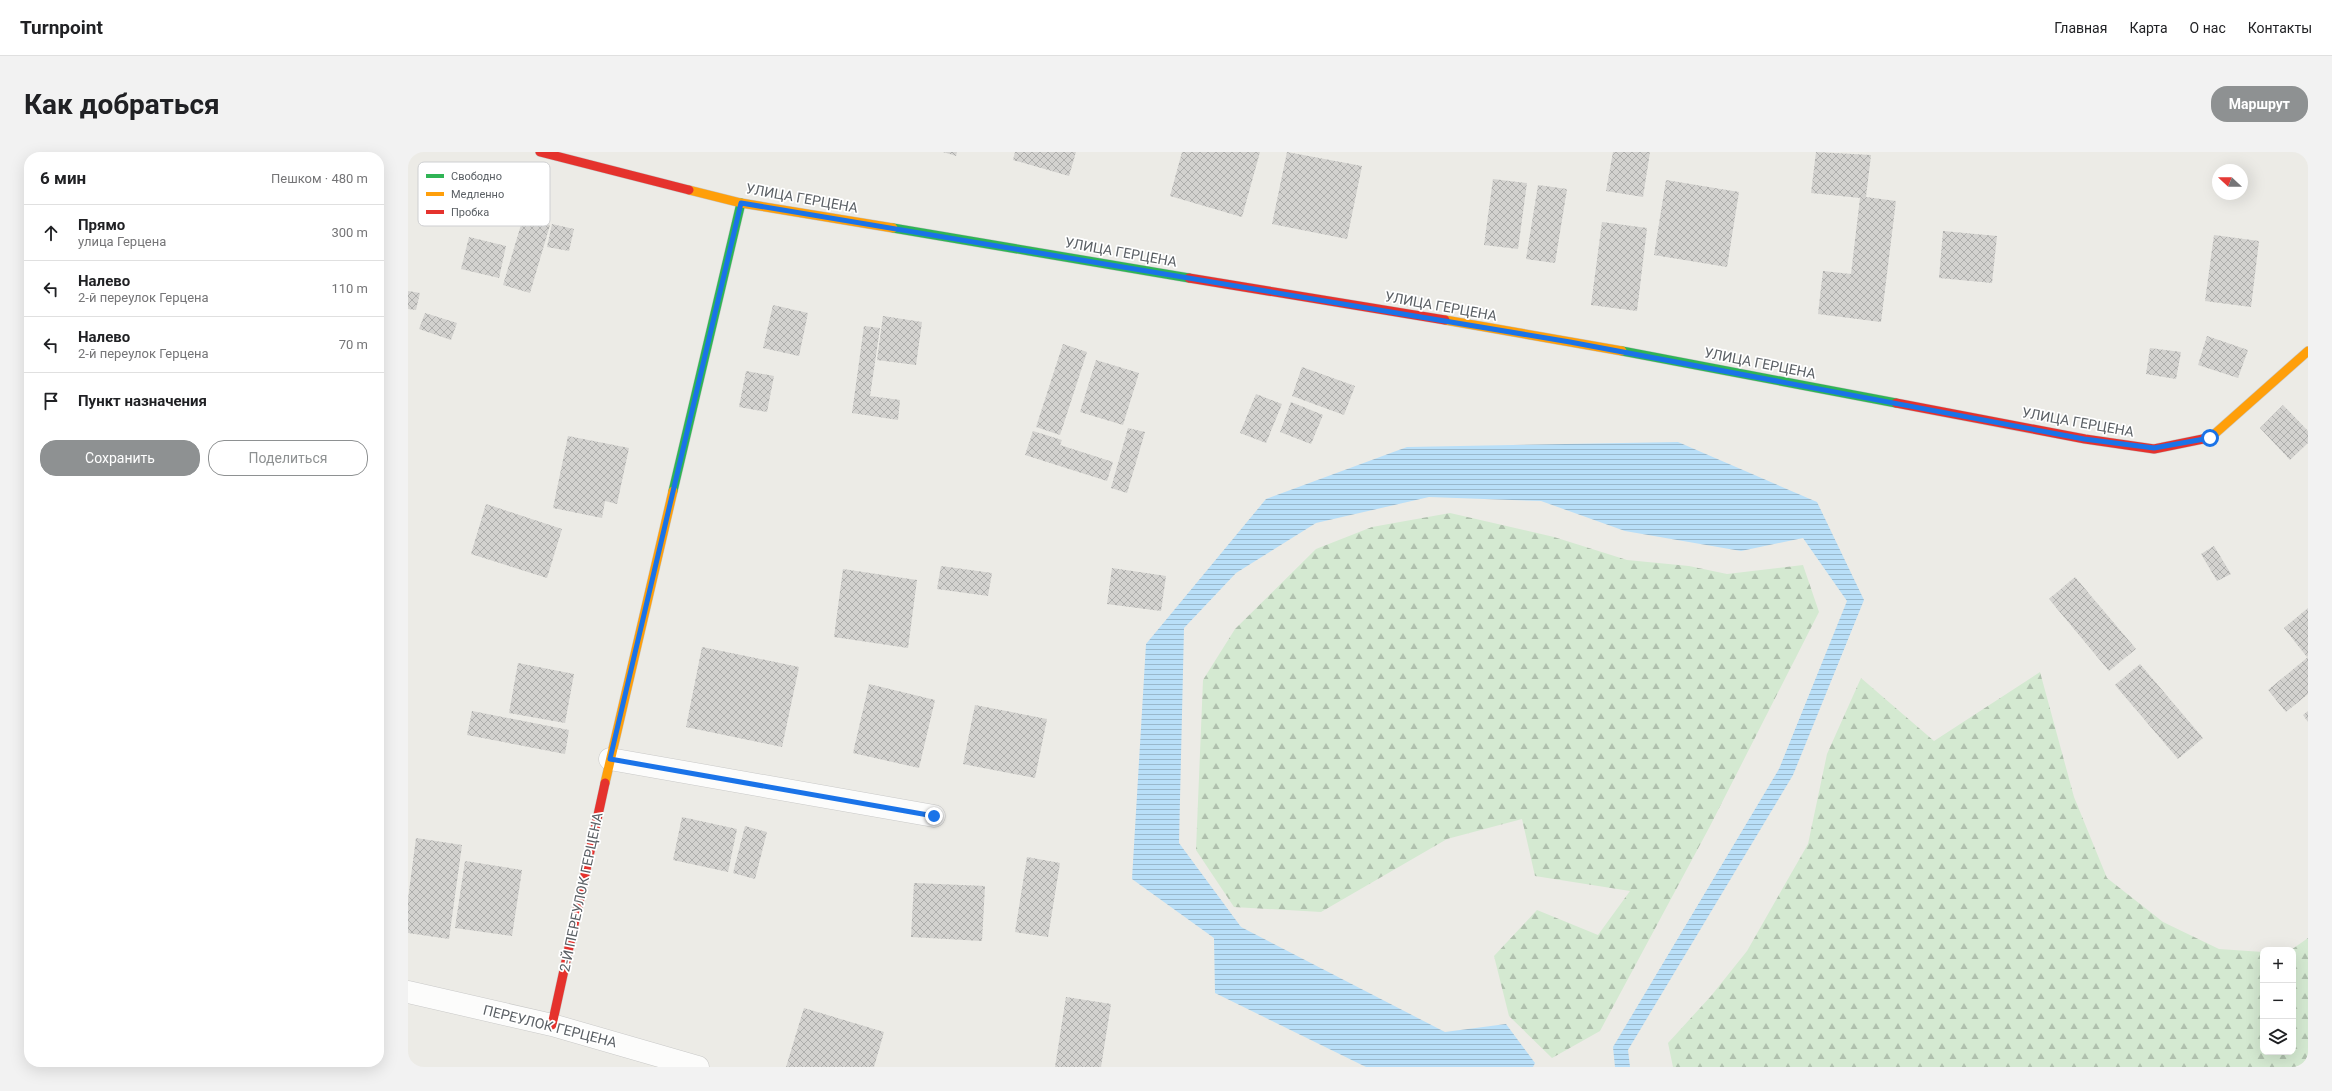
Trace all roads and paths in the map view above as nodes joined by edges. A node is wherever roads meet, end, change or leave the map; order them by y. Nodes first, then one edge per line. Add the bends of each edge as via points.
1 (540, 152) edge
2 (741, 203) junction
3 (2308, 351) edge
4 (610, 759) junction
5 (934, 816) dead end
6 (408, 992) edge
7 (552, 1025) junction
8 (695, 1065) edge

1 - 2 street, УЛИЦА ГЕРЦЕНА
2 - 3 street, УЛИЦА ГЕРЦЕНА via 1570,342 2084,439 2154,448 2210,438
2 - 4 street, 2-Й ПЕРЕУЛОК ГЕРЦЕНА
4 - 5 street
4 - 7 street, 2-Й ПЕРЕУЛОК ГЕРЦЕНА
6 - 7 street, ПЕРЕУЛОК ГЕРЦЕНА
7 - 8 street, ПЕРЕУЛОК ГЕРЦЕНА

